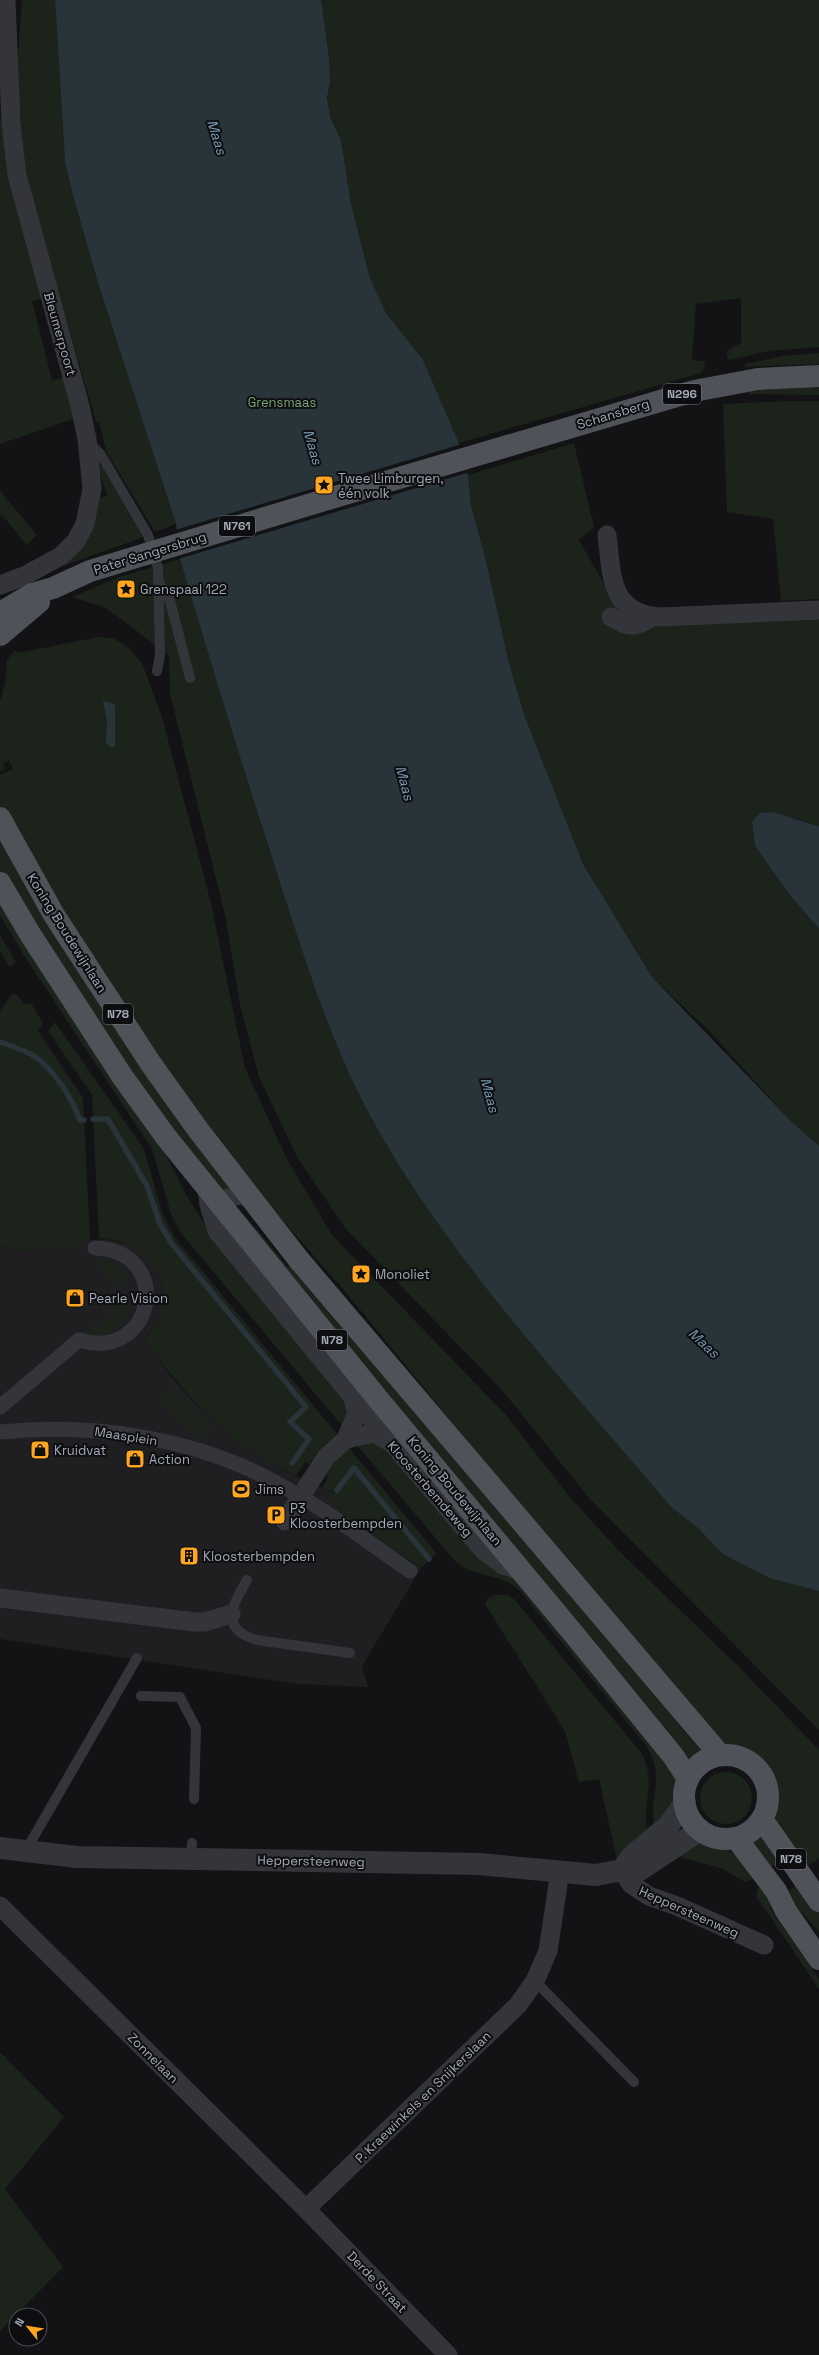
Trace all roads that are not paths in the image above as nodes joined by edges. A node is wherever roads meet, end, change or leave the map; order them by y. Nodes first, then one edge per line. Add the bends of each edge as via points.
1 (6, 0) edge
2 (4, 34) edge
3 (819, 376) edge
4 (549, 433) joint
5 (87, 439) junction
6 (607, 535) dead end
7 (158, 580) junction
8 (0, 585) edge
9 (53, 588) junction
10 (819, 610) edge
11 (0, 613) edge
12 (611, 617) dead end
13 (652, 617) junction
14 (0, 635) edge
15 (157, 671) dead end
16 (190, 678) dead end
17 (0, 818) edge
18 (0, 883) edge
19 (252, 1198) junction
20 (216, 1212) junction
21 (95, 1248) dead end
22 (352, 1396) junction
23 (0, 1407) edge
24 (0, 1432) edge
25 (346, 1439) junction
26 (392, 1443) junction
27 (306, 1490) junction
28 (286, 1521) dead end
29 (410, 1571) dead end
30 (521, 1571) junction
31 (247, 1580) dead end
32 (0, 1598) edge
33 (231, 1614) junction
34 (350, 1653) dead end
35 (137, 1658) dead end
36 (141, 1696) dead end
37 (720, 1755) junction
38 (688, 1779) junction
39 (194, 1799) dead end
40 (685, 1803) junction
41 (762, 1819) junction
42 (700, 1830) junction
43 (736, 1838) junction
44 (0, 1848) edge
45 (25, 1852) junction
46 (622, 1870) junction
47 (560, 1872) junction
48 (819, 1901) edge
49 (0, 1906) edge
50 (764, 1945) dead end
51 (819, 1959) edge
52 (535, 1981) junction
53 (634, 2082) dead end
54 (306, 2209) junction
55 (448, 2355) edge

1 - 2 street, Bleumerpoort
2 - 5 street, Bleumerpoort via 11,134 17,175
3 - 4 main road, Schansberg / N296 via 790,376 720,385
4 - 9 main road, Pater Sangersbrug / N761, bridge via 146,554 90,572
5 - 7 lane via 101,455 148,535 158,568
5 - 8 street, Bleumerpoort via 92,489 88,515 81,533 69,549 52,562
6 - 13 street via 618,594 631,610
7 - 15 lane via 160,655
7 - 16 lane via 170,601
9 - 11 main road, Pater Sangersbrug / N761 via 32,594
9 - 14 main road, Pater Sangersbrug / N761
10 - 13 street
12 - 13 street via 626,625 636,626
17 - 19 main road, Koning Boudewijnlaan / N78 via 54,915 151,1064 199,1132
18 - 20 main road, Koning Boudewijnlaan / N78 via 122,1076 207,1188
19 - 20 street via 240,1194 233,1195
19 - 37 main road, Koning Boudewijnlaan / N78 via 300,1260
20 - 22 street via 217,1231
20 - 30 main road, Koning Boudewijnlaan / N78
21 - 23 street via 122,1254 142,1275 147,1297 145,1310 138,1322 129,1333 110,1343 96,1345 79,1340
22 - 25 street via 356,1413
22 - 26 street
24 - 27 street, Maasplein via 72,1428 108,1431 199,1451 272,1480
25 - 26 street, Kloosterbemdeweg via 374,1433
25 - 27 street via 326,1457
26 - 30 street, Kloosterbemdeweg via 484,1551 503,1565
27 - 28 street
27 - 29 street, Maasplein
30 - 38 main road, Koning Boudewijnlaan / N78 via 674,1757
31 - 33 lane via 232,1606
32 - 33 street via 195,1622 205,1622
33 - 34 lane via 237,1628 254,1640
35 - 45 lane
36 - 39 lane via 180,1697 196,1728
37 - 38 main road via 696,1768
37 - 41 main road via 743,1758 761,1774 768,1796 767,1808
38 - 40 main road
40 - 42 main road via 688,1813
40 - 46 street via 668,1826 632,1856
41 - 43 main road via 755,1827
41 - 48 main road, N78
42 - 43 main road via 724,1839
42 - 46 street, Heppersteenweg via 642,1869 634,1872
43 - 51 main road, N78 via 776,1891 786,1911
44 - 45 street, Heppersteenweg
45 - 47 street, Heppersteenweg via 77,1857 192,1851 479,1864
46 - 47 street, Heppersteenweg via 596,1875
46 - 50 street, Heppersteenweg via 631,1884 644,1894
47 - 52 street, P. Kraewinkels en Snijkerslaan via 548,1951
49 - 54 street, Zonnelaan
52 - 53 lane
52 - 54 street, P. Kraewinkels en Snijkerslaan via 518,2005
54 - 55 street, Derde Straat

